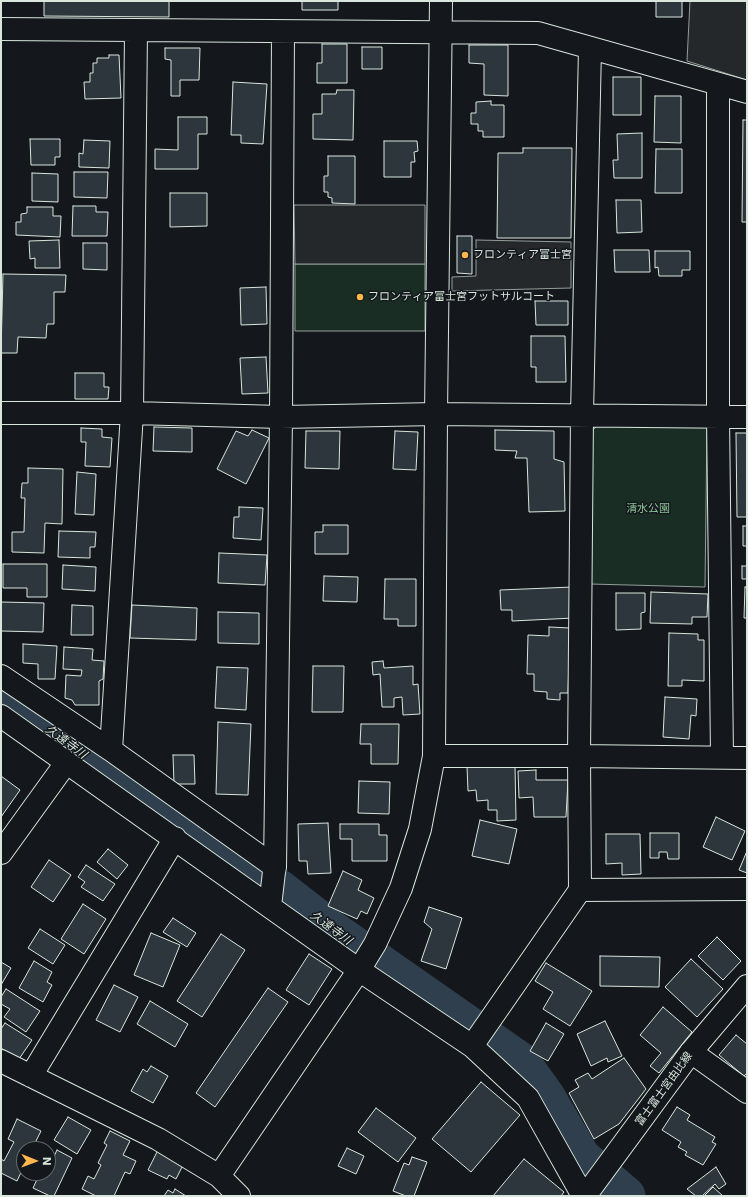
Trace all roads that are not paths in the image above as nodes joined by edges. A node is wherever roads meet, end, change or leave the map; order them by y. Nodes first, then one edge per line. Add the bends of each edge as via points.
1 (440, 1) edge
2 (1, 29) edge
3 (136, 31) junction
4 (283, 32) junction
5 (440, 33) junction
6 (590, 48) junction
7 (718, 84) junction
8 (747, 92) edge
9 (1, 413) edge
10 (132, 413) junction
11 (436, 414) junction
12 (582, 414) junction
13 (718, 416) junction
14 (281, 417) junction
15 (747, 417) edge
16 (1, 676) edge
17 (1, 716) edge
18 (111, 750) junction
19 (434, 756) junction
20 (579, 756) junction
21 (722, 756) junction
22 (747, 758) edge
23 (66, 763) junction
24 (175, 838) junction
25 (1, 852) edge
26 (274, 870) junction
27 (747, 889) edge
28 (580, 890) junction
29 (270, 900) junction
30 (360, 967) junction
31 (747, 986) edge
32 (473, 1044) junction
33 (691, 1052) junction
34 (1, 1061) edge
35 (30, 1076) junction
36 (747, 1092) edge
37 (219, 1176) junction
38 (587, 1192) edge
39 (239, 1196) edge

1 - 5 street
2 - 3 street
3 - 4 street
3 - 10 street
4 - 5 street
4 - 14 street
5 - 6 street via 538,33
5 - 11 street
6 - 7 street
6 - 12 street
7 - 8 street
7 - 13 street
9 - 10 street
10 - 14 street
10 - 18 street
11 - 12 street
11 - 14 street
11 - 19 street
12 - 13 street
12 - 20 street
13 - 15 street
13 - 21 street
14 - 26 street
16 - 18 street
17 - 23 street
18 - 26 street
19 - 20 street
19 - 30 street via 420,829 400,888 374,944
20 - 21 street
20 - 28 street
21 - 22 street
23 - 24 street
23 - 25 street
24 - 29 street
24 - 35 street
26 - 29 street
27 - 28 street
28 - 32 street
29 - 30 street
30 - 32 street
30 - 37 street
31 - 33 street, 富士富士宮由比線
32 - 38 street via 528,1098
33 - 36 street
33 - 38 street, 富士富士宮由比線
34 - 35 street
35 - 37 street via 158,1139
37 - 39 street

